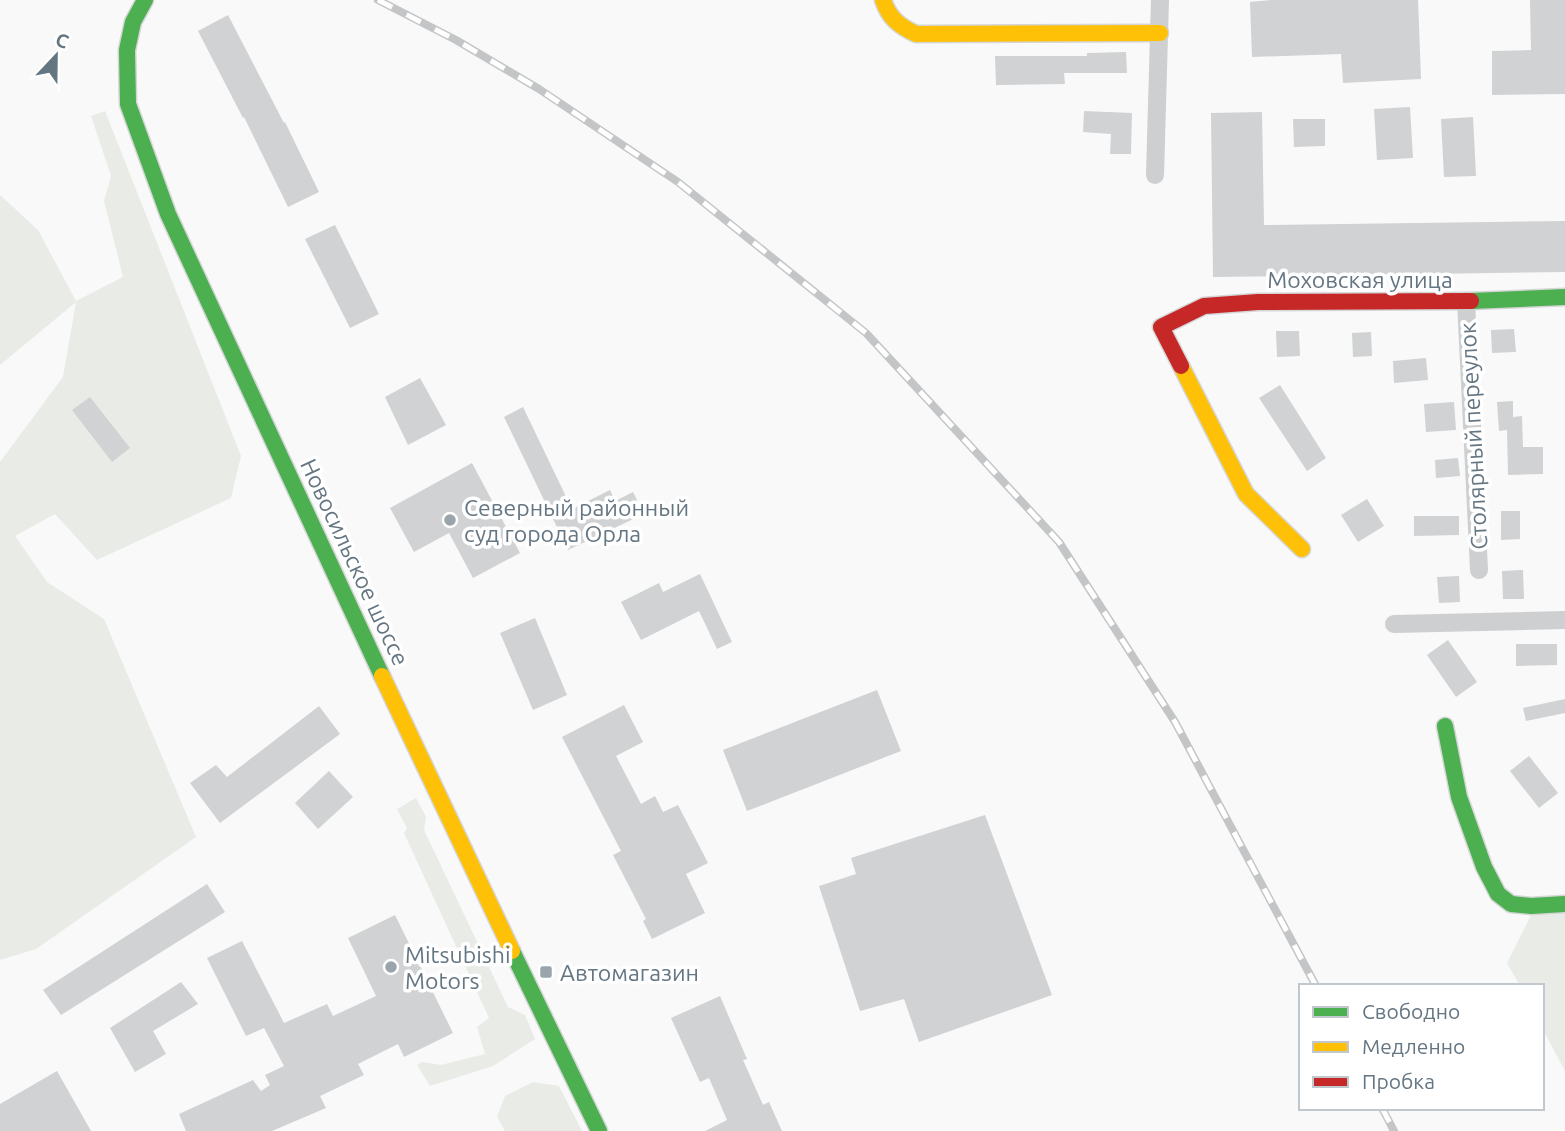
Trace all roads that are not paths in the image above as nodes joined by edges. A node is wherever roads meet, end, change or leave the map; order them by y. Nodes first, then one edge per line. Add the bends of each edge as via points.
1 (145, 0) edge
2 (883, 0) edge
3 (1160, 0) edge
4 (1160, 33) junction
5 (1155, 175) dead end
6 (1565, 298) edge
7 (1466, 301) junction
8 (1302, 549) dead end
9 (1479, 570) dead end
10 (1565, 620) edge
11 (1394, 624) dead end
12 (1445, 726) dead end
13 (1565, 904) edge
14 (599, 1131) edge

1 - 14 street, Новосильское шоссе via 127,50 128,104 168,214
2 - 4 street via 886,12 916,34
3 - 4 street
4 - 5 street
6 - 7 street, Моховская улица
7 - 8 street, Моховская улица via 1203,306 1161,327 1246,494
7 - 9 street, Столярный переулок
10 - 11 street
12 - 13 street via 1459,797 1498,894 1511,904

